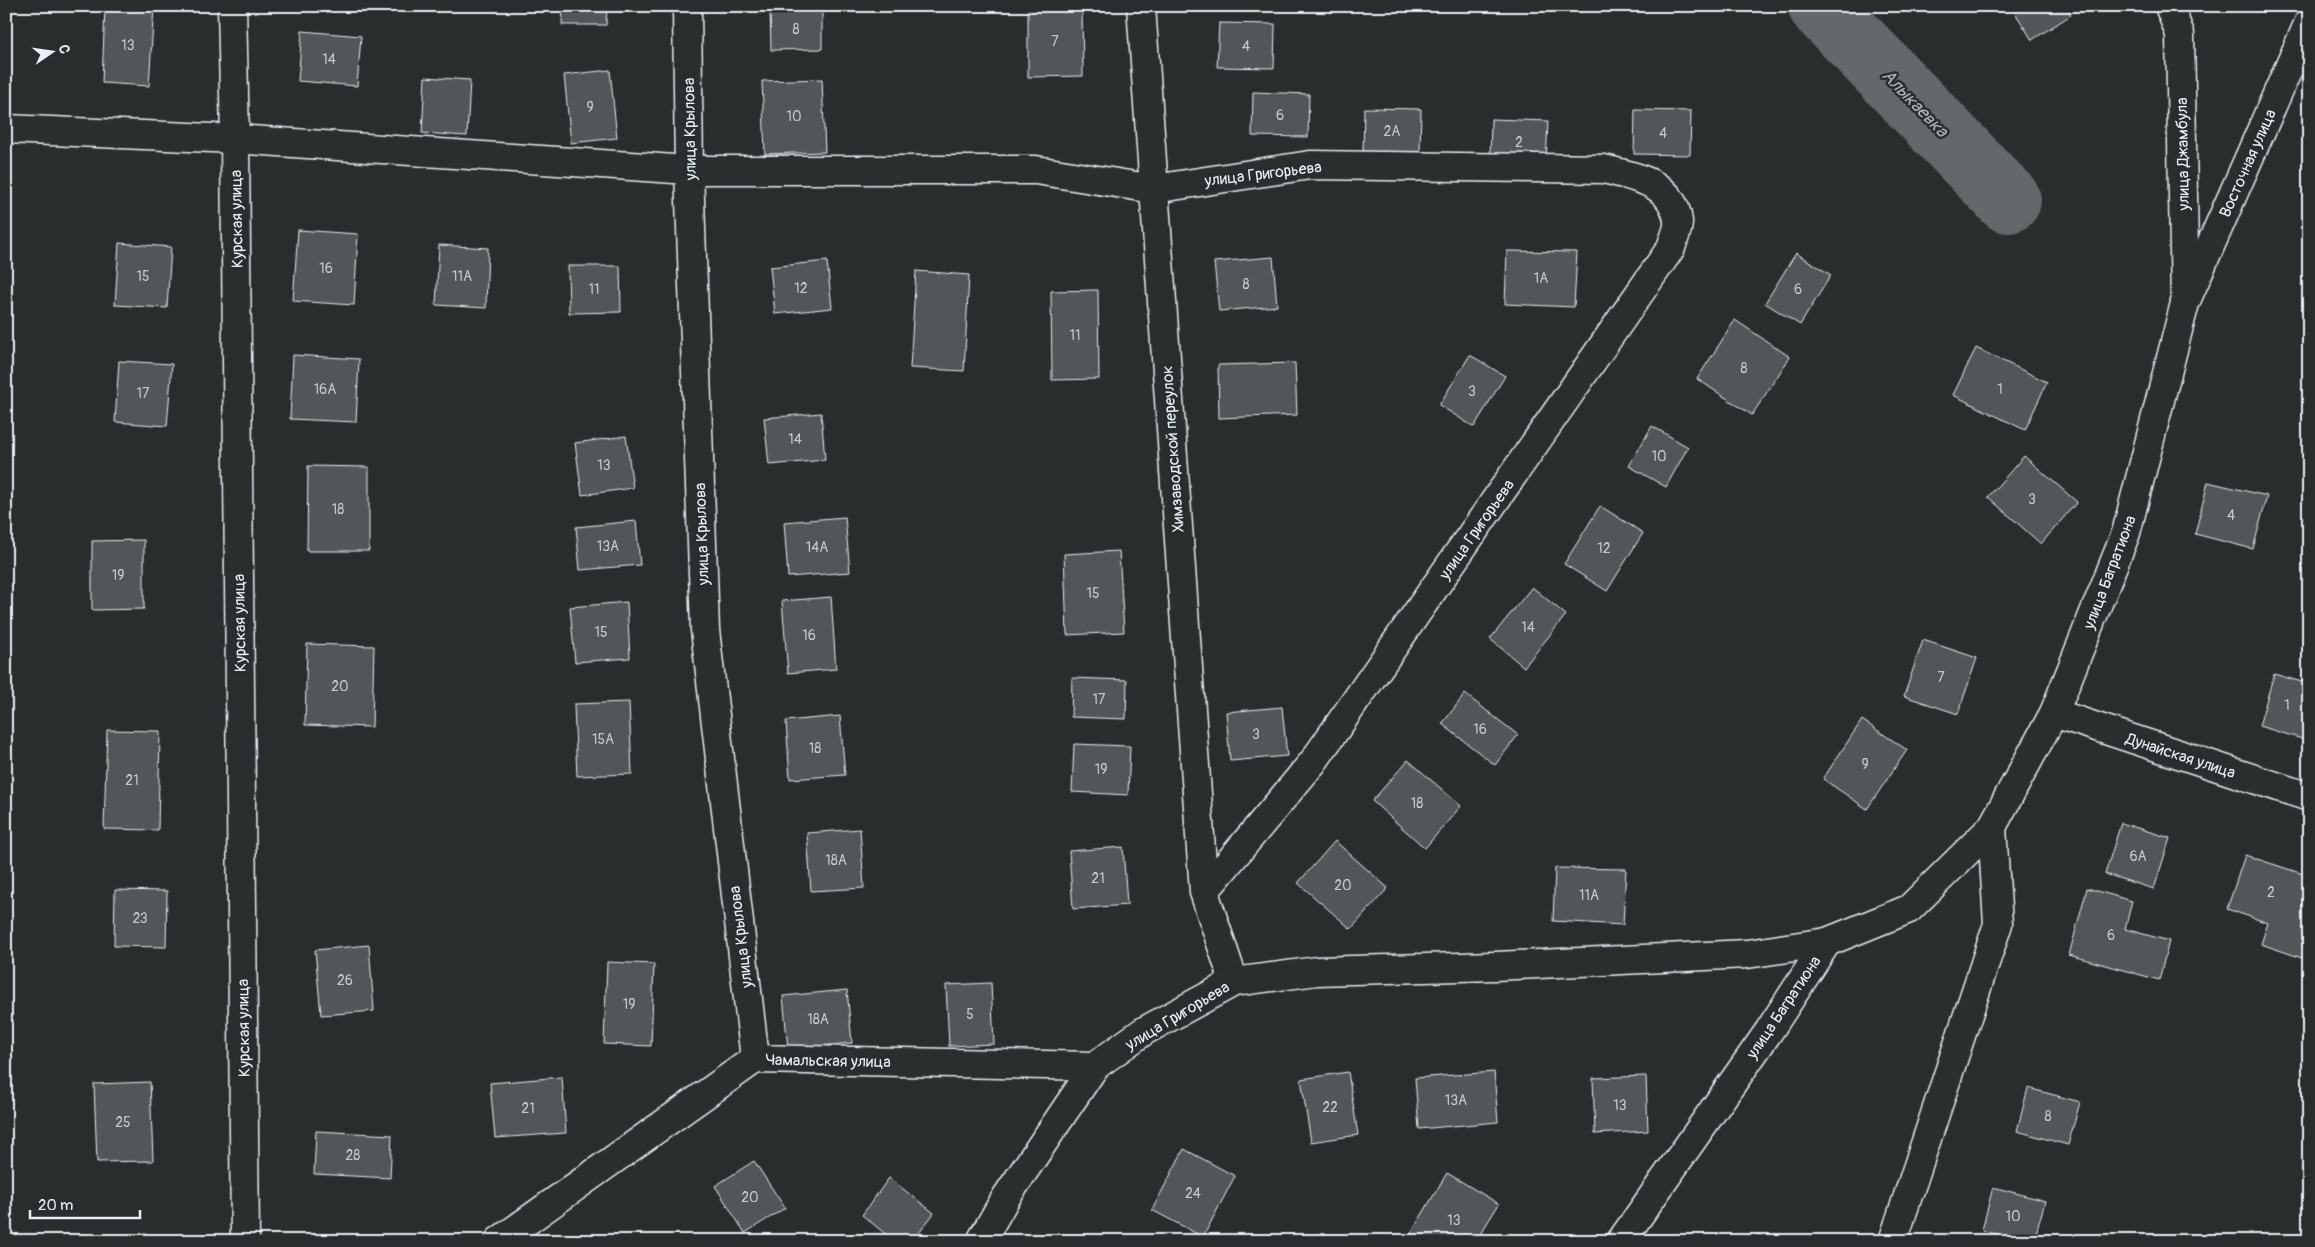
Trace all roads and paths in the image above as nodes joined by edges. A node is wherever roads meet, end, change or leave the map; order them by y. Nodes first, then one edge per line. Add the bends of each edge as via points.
1 (232, 6) edge
2 (687, 6) edge
3 (1141, 6) edge
4 (2169, 6) edge
5 (2309, 22) edge
6 (6, 128) edge
7 (235, 139) junction
8 (689, 170) junction
9 (1154, 189) junction
10 (2186, 303) junction
11 (2054, 713) junction
12 (2309, 797) edge
13 (1992, 827) junction
14 (1204, 892) junction
15 (1827, 942) junction
16 (1234, 982) junction
17 (754, 1059) junction
18 (1095, 1066) junction
19 (245, 1241) edge
20 (500, 1241) edge
21 (981, 1241) edge
22 (1621, 1241) edge
23 (1893, 1241) edge

1 - 7 street, Курская улица
2 - 8 street, улица Крылова
3 - 9 street, Химзаводской переулок
4 - 10 street, улица Джамбула via 2180,34
5 - 10 street, Восточная улица
6 - 7 street, улица Григорьева
7 - 8 street, улица Григорьева
7 - 19 street, Курская улица
8 - 9 street, улица Григорьева via 1036,170
8 - 17 street, улица Крылова via 705,630
9 - 14 street, Химзаводской переулок
9 - 14 street, улица Григорьева via 1310,165 1604,169 1648,180 1672,201 1678,223 1671,248 1313,762
10 - 11 street, улица Багратиона via 2126,533
11 - 12 street, Дунайская улица
11 - 13 street, улица Багратиона
13 - 15 street, улица Багратиона via 1909,909
13 - 23 street via 1998,924
14 - 16 street, улица Григорьева
15 - 16 street via 1748,954 1495,966 1317,970
15 - 22 street, улица Багратиона
16 - 18 street, улица Григорьева via 1144,1031
17 - 18 street, Чамальская улица
17 - 20 street, Чамальская улица
18 - 21 street, улица Григорьева

